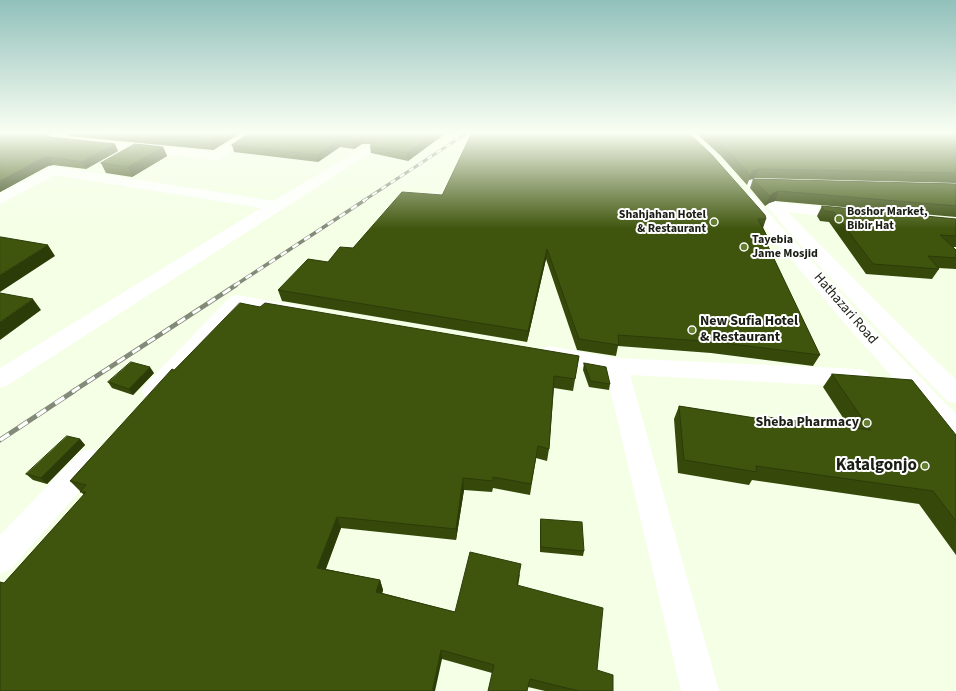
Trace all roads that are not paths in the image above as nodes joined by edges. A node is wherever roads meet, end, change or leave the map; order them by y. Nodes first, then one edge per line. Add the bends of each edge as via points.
1 (107, 165) edge
2 (343, 165) edge
3 (720, 165) edge
4 (742, 165) edge
5 (88, 176) junction
6 (0, 199) edge
7 (278, 206) junction
8 (775, 207) junction
9 (861, 215) edge
10 (314, 314) edge
11 (531, 351) edge
12 (616, 366) junction
13 (0, 379) edge
14 (912, 384) junction
15 (956, 395) edge
16 (140, 406) edge
17 (956, 431) edge
18 (108, 441) edge
19 (0, 558) edge
20 (700, 691) edge

1 - 5 main road
2 - 7 main road
3 - 14 main road, Hathazari Road via 853,320
4 - 8 main road, Hathazari Road via 763,184
5 - 6 main road via 54,170
5 - 7 main road
7 - 13 main road
8 - 9 main road
8 - 15 main road, Hathazari Road via 880,319
10 - 16 main road via 237,301
11 - 12 main road
12 - 14 main road via 779,373
12 - 20 main road
14 - 17 main road, Hathazari Road
18 - 19 main road

